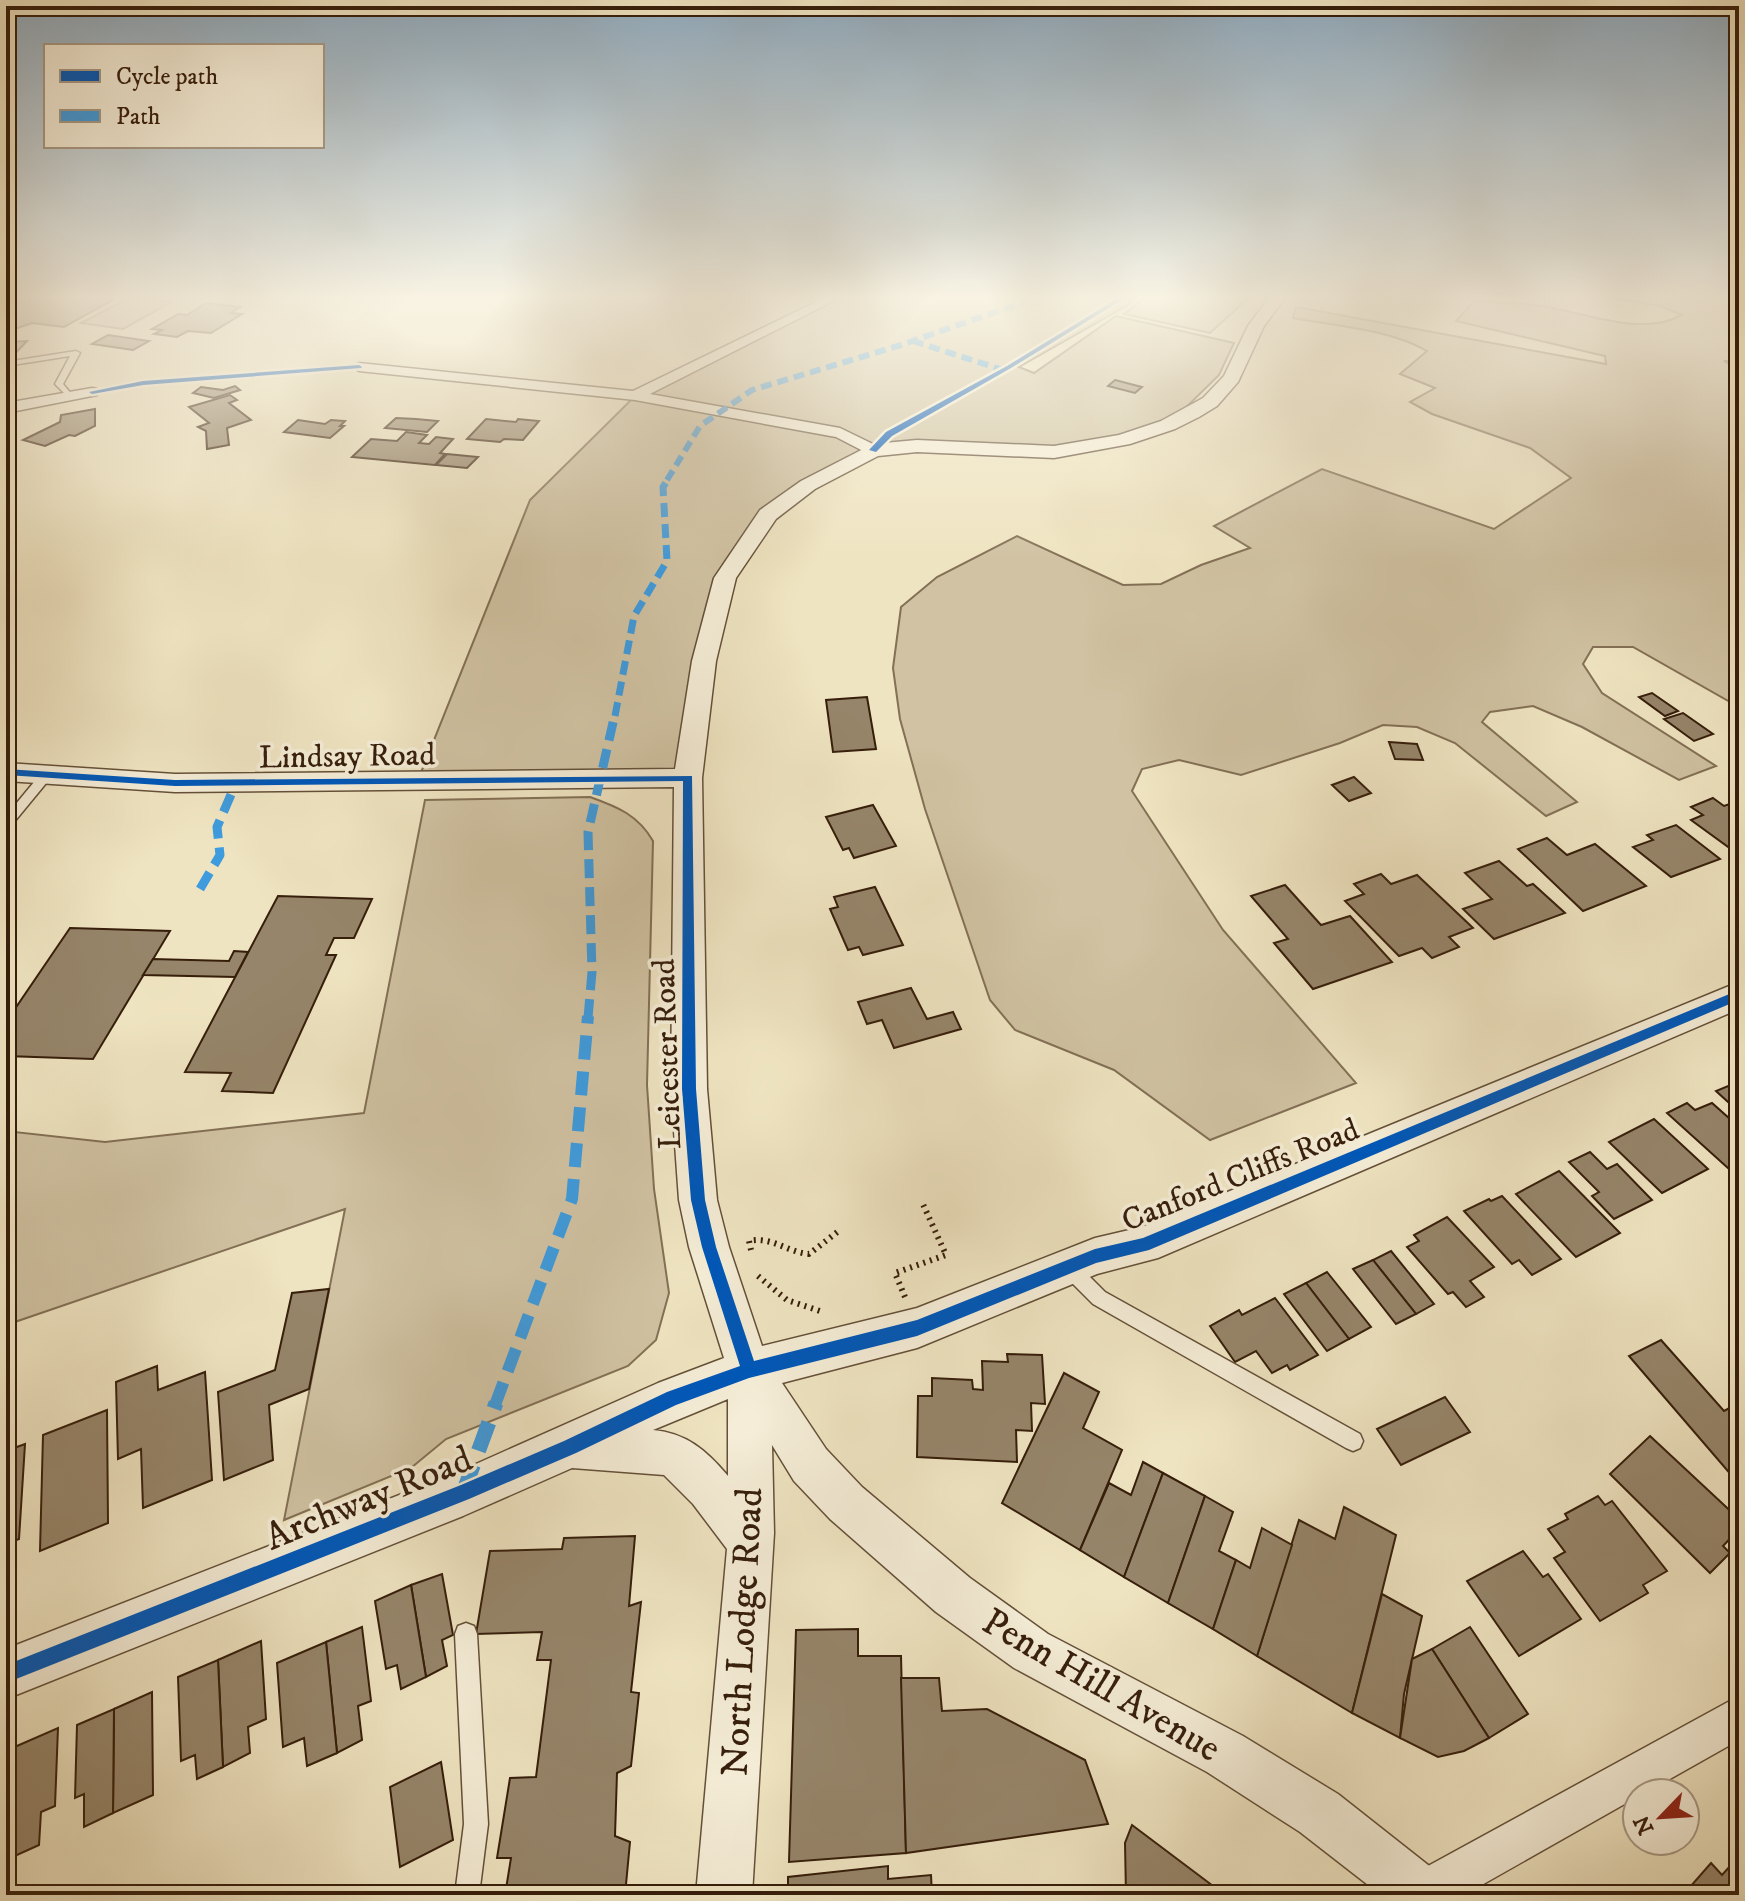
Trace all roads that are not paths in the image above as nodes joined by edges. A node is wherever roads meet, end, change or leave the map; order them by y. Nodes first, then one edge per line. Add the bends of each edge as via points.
1 (59, 384) edge
2 (527, 384) edge
3 (660, 384) edge
4 (1227, 384) edge
5 (92, 392) dead end
6 (69, 396) junction
7 (635, 396) junction
8 (6, 408) edge
9 (873, 450) junction
10 (6, 772) edge
11 (48, 773) junction
12 (688, 778) junction
13 (6, 824) edge
14 (1739, 995) edge
15 (1068, 1267) junction
16 (749, 1370) junction
17 (1353, 1441) dead end
18 (570, 1447) junction
19 (750, 1542) junction
20 (466, 1634) dead end
21 (6, 1674) edge
22 (1739, 1717) edge
23 (467, 1895) edge
24 (724, 1895) edge
25 (1422, 1895) edge

1 - 6 lane
2 - 7 street
3 - 7 street
4 - 9 street, Leicester Road via 1210,402 1168,425 1123,440 1054,452 917,446
5 - 6 street
6 - 8 street
7 - 9 street via 840,433
9 - 12 street, Leicester Road via 808,485 768,515 725,578 704,661
10 - 11 street, Lindsay Road
11 - 12 street, Lindsay Road via 175,783
11 - 13 lane
12 - 16 street, Leicester Road via 689,1089 698,1200
14 - 15 street, Canford Cliffs Road via 1144,1245
15 - 16 street, Canford Cliffs Road via 917,1328
15 - 17 lane via 1099,1298
16 - 18 street, Archway Road via 673,1398
16 - 19 street, North Lodge Road
16 - 25 street, Penn Hill Avenue via 810,1465 953,1595 1031,1651 1225,1754 1319,1813
18 - 19 street via 674,1454 709,1488
18 - 21 street, Archway Road
19 - 24 street, North Lodge Road
20 - 23 lane via 476,1824
22 - 25 street

